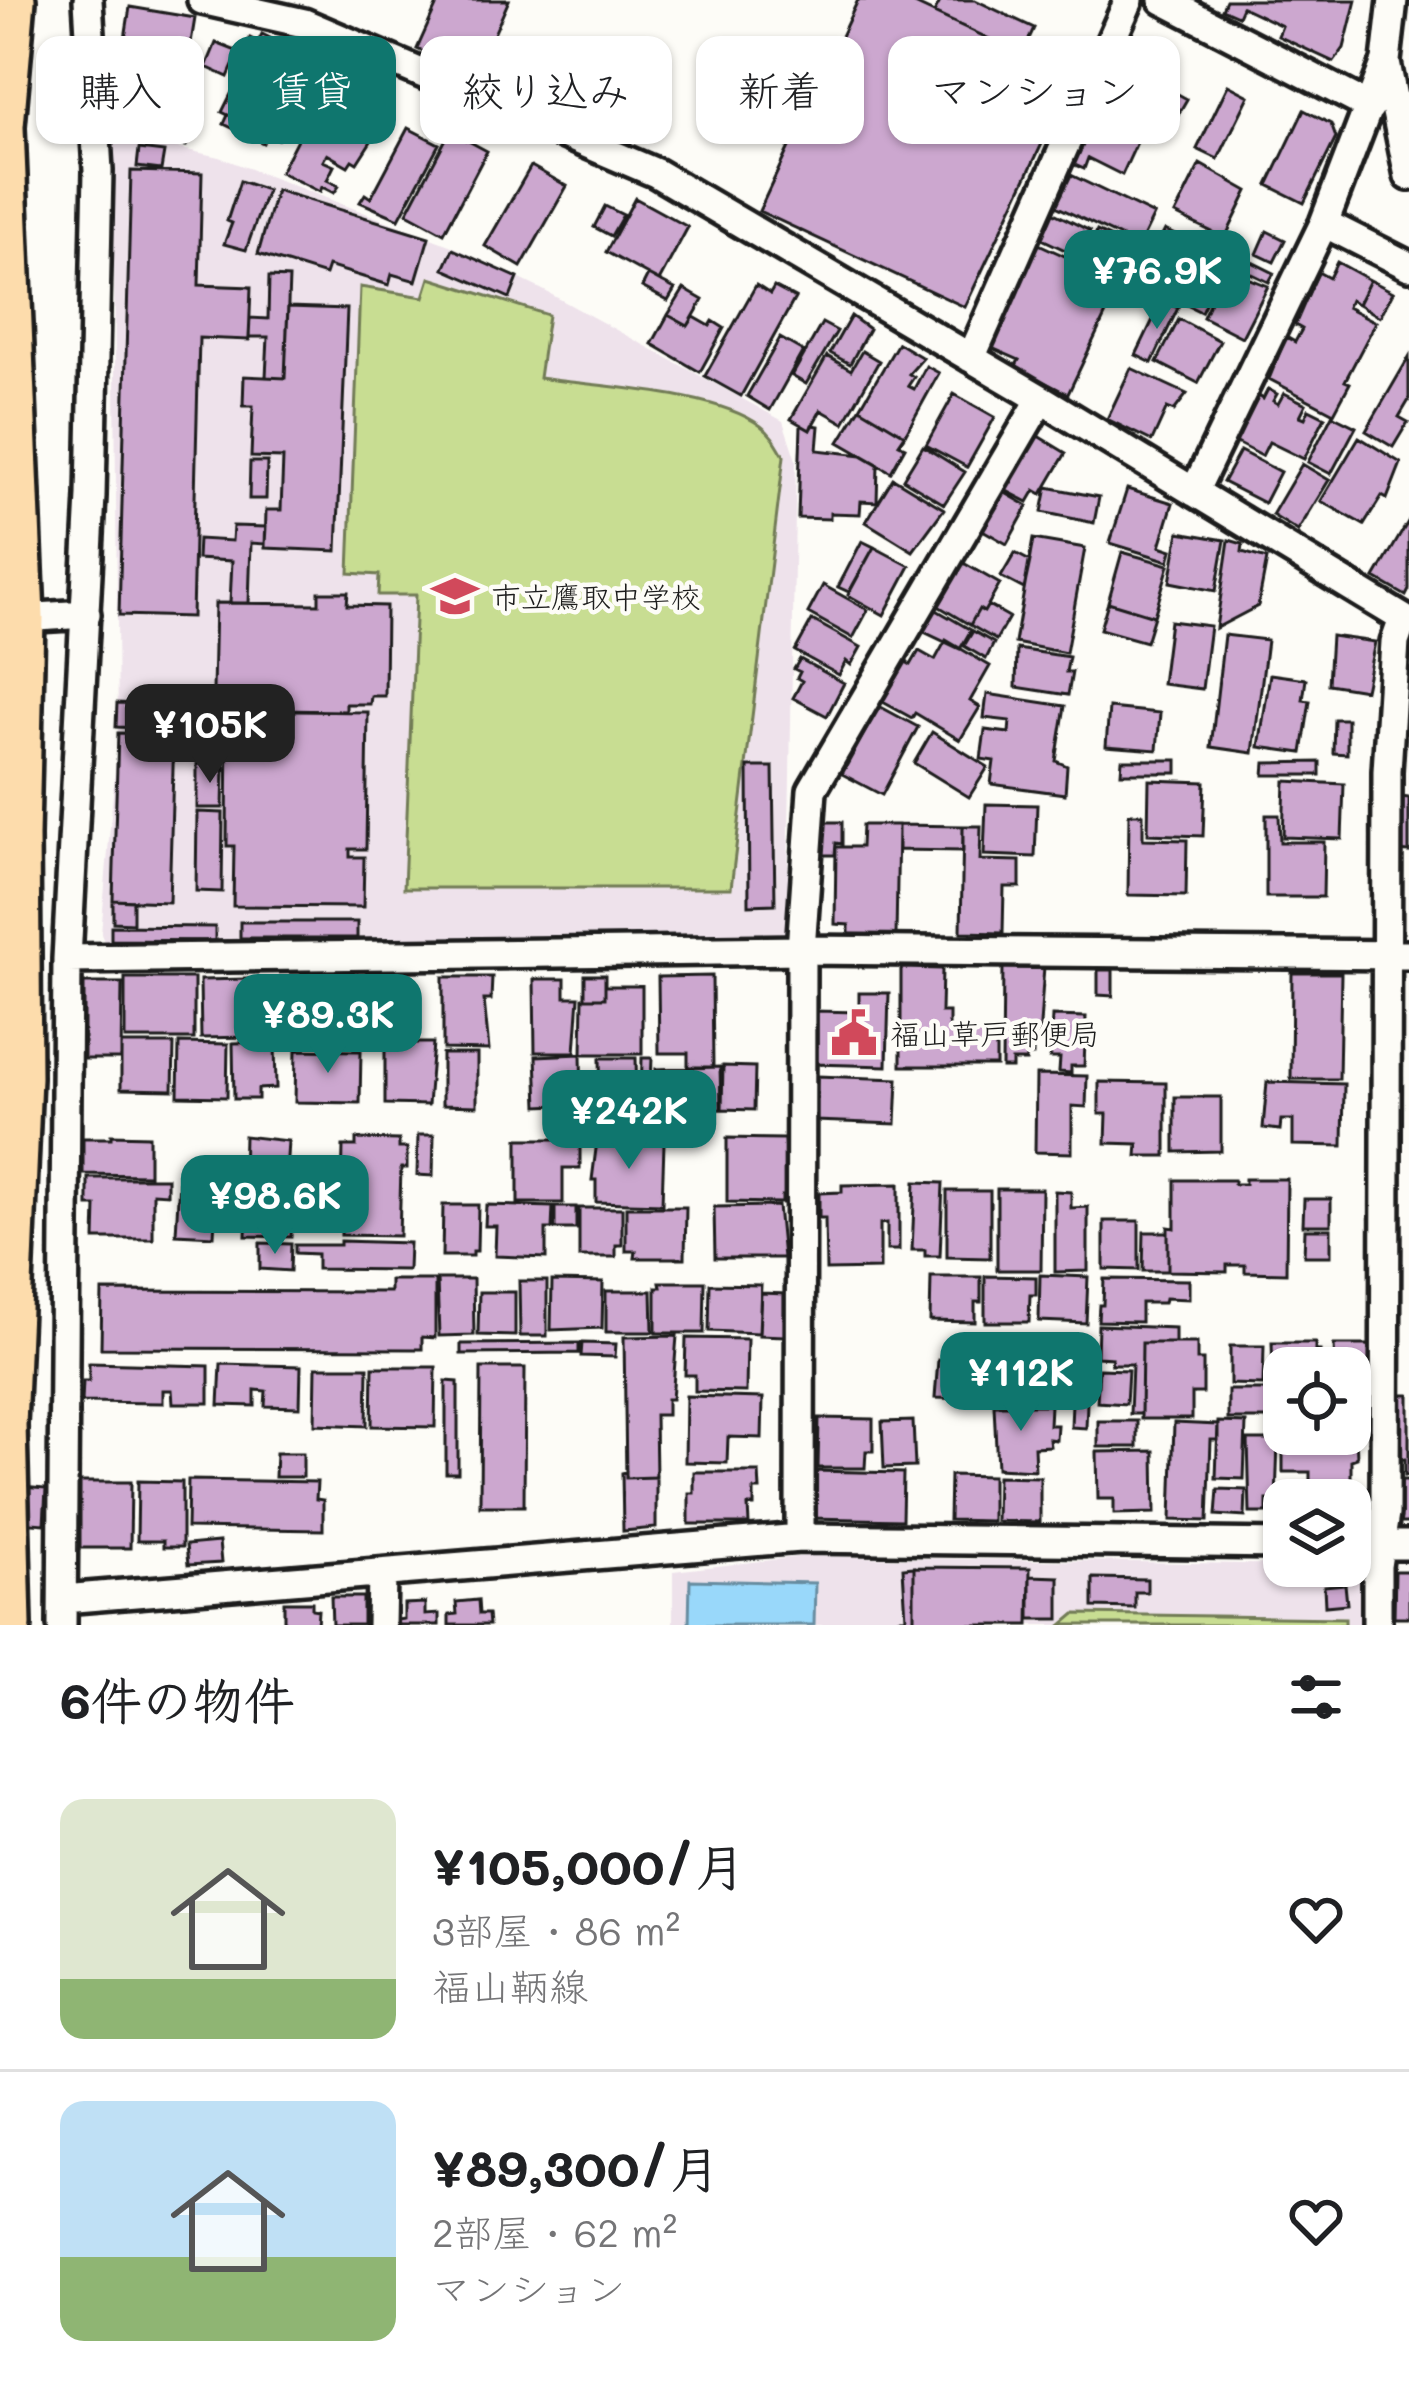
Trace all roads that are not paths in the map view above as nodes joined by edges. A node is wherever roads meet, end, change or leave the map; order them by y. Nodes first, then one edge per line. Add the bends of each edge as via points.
1 (12, 0) edge
2 (88, 0) edge
3 (202, 0) edge
4 (1129, 0) edge
5 (1162, 0) edge
6 (1393, 0) edge
7 (1386, 61) junction
8 (1370, 107) junction
9 (2, 128) edge
10 (0, 137) edge
11 (1409, 176) edge
12 (1324, 223) junction
13 (1409, 266) edge
14 (971, 358) junction
15 (1041, 399) junction
16 (1194, 492) junction
17 (86, 614) junction
18 (22, 618) junction
19 (1406, 620) edge
20 (801, 950) junction
21 (1399, 955) edge
22 (67, 959) junction
23 (800, 1538) junction
24 (1263, 1544) edge
25 (1371, 1545) edge
26 (1380, 1545) junction
27 (1409, 1546) edge
28 (382, 1574) junction
29 (63, 1612) edge
30 (8, 1625) edge
31 (381, 1625) edge
32 (1377, 1625) edge

1 - 9 main road
2 - 17 street via 98,171
3 - 14 street via 304,22 656,172
4 - 14 street
5 - 8 street
6 - 7 street
7 - 8 street
7 - 11 street
8 - 12 street
9 - 10 main road
9 - 18 main road
12 - 13 street
12 - 16 street
14 - 15 street
15 - 16 street
15 - 20 street via 812,790
16 - 19 street
17 - 18 street
17 - 22 street
18 - 30 main road via 3,1425
19 - 21 street via 1396,642 1388,771
20 - 21 street
20 - 22 street
20 - 23 street
21 - 26 street
22 - 29 street
23 - 24 street
23 - 28 street
25 - 26 street
26 - 27 street
26 - 32 street
28 - 29 street
28 - 31 street

